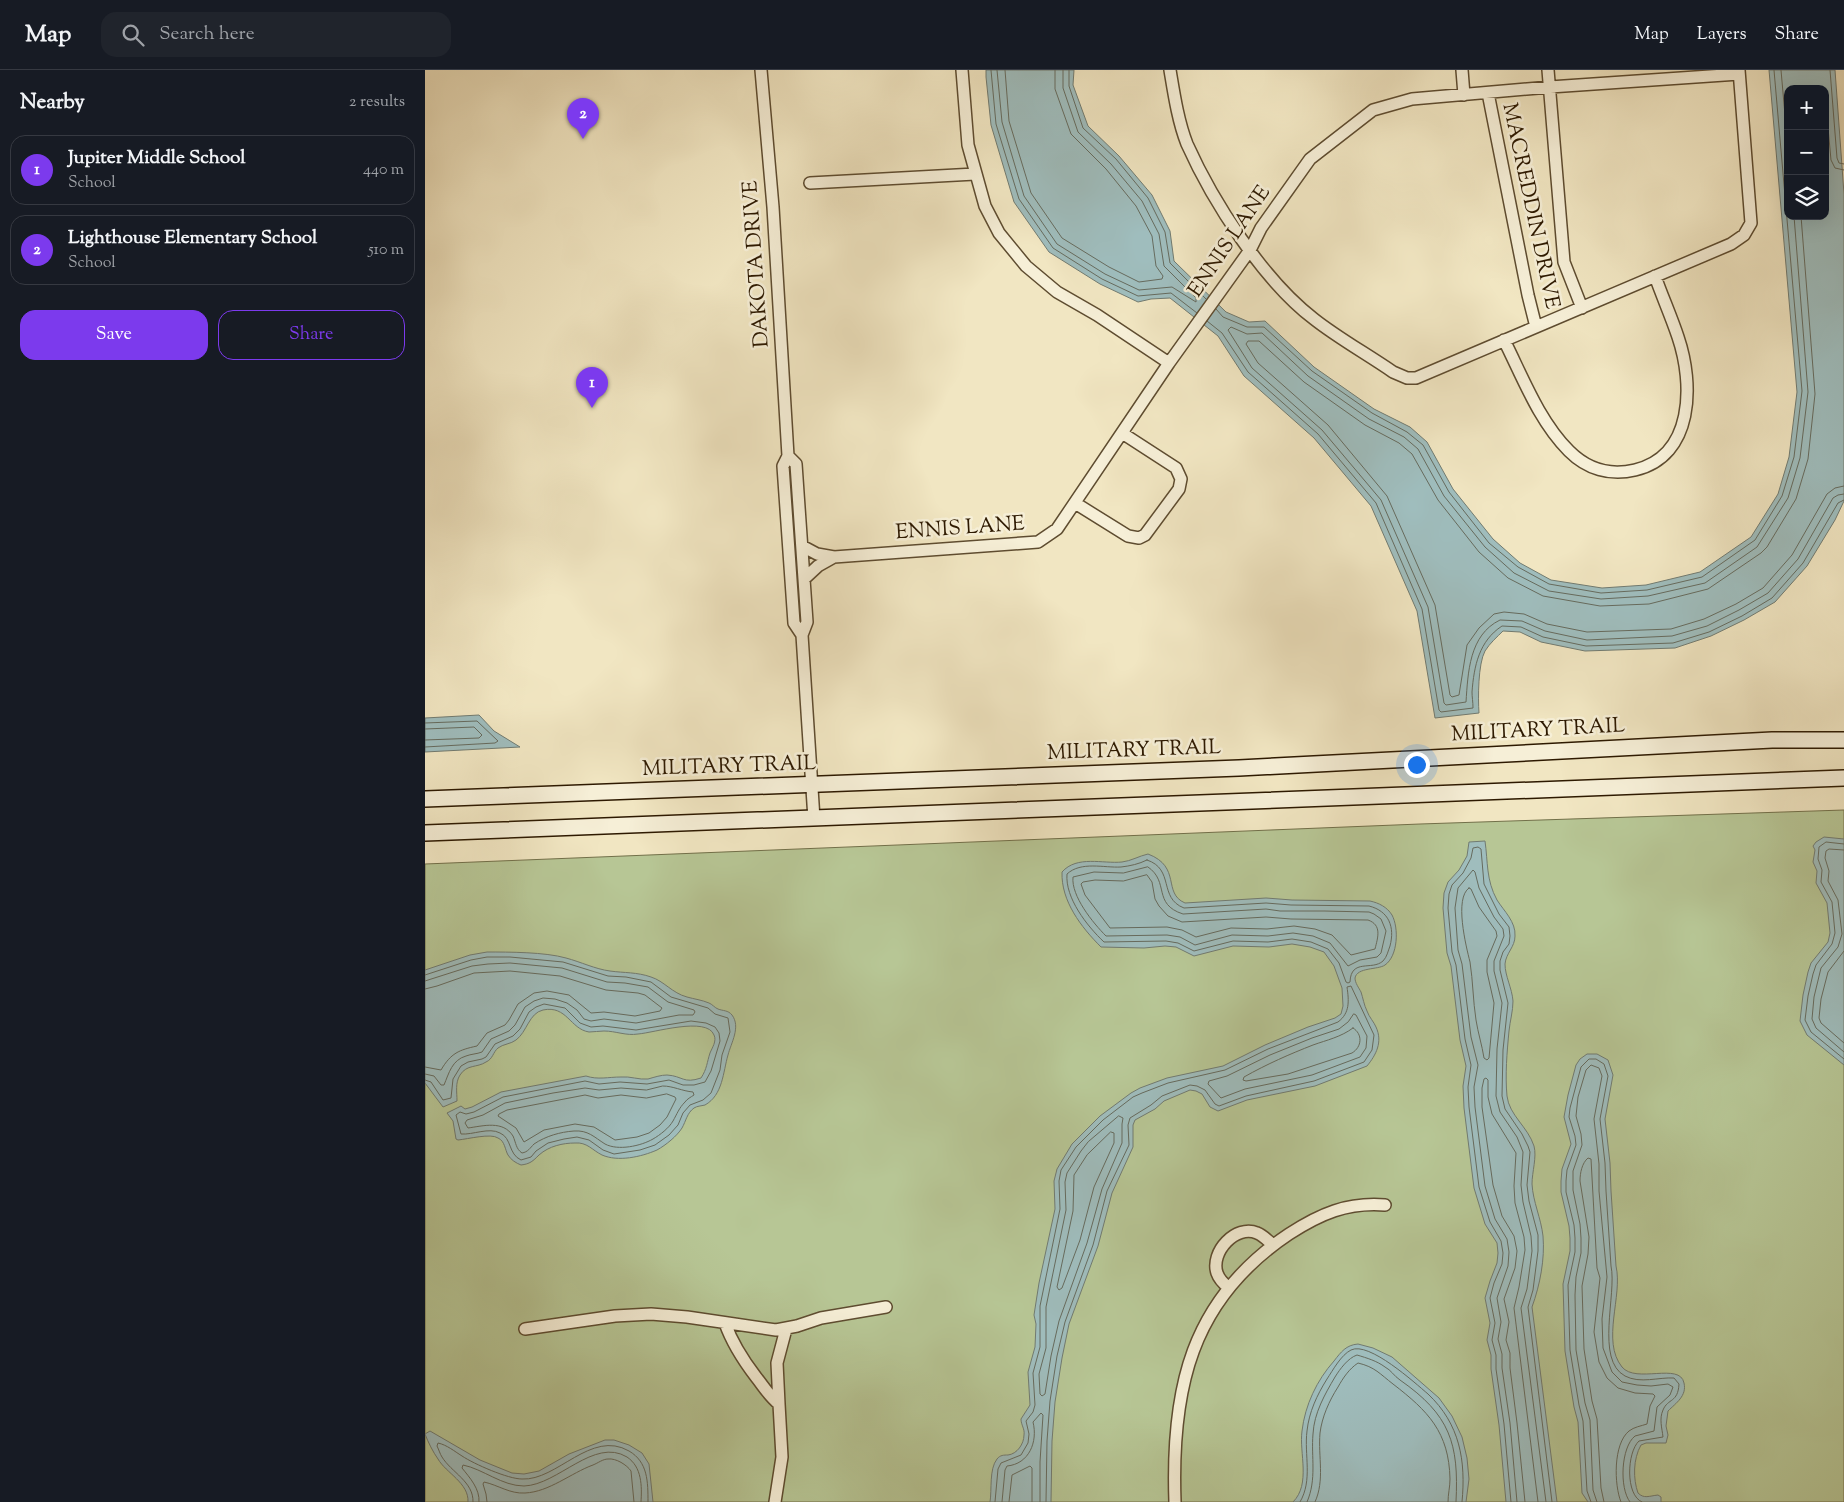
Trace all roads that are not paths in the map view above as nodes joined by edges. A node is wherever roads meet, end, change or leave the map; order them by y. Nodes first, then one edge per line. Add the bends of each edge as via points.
1 (761, 70) edge
2 (962, 70) edge
3 (1170, 70) edge
4 (1462, 70) edge
5 (1548, 70) edge
6 (1739, 72) edge
7 (1550, 87) junction
8 (1488, 93) junction
9 (1464, 95) junction
10 (975, 174) junction
11 (810, 183) dead end
12 (1250, 250) junction
13 (1655, 276) junction
14 (1582, 308) junction
15 (1537, 327) junction
16 (1504, 340) junction
17 (1169, 363) junction
18 (1122, 433) junction
19 (788, 456) junction
20 (1075, 503) junction
21 (802, 546) junction
22 (834, 557) junction
23 (804, 579) junction
24 (802, 635) junction
25 (1844, 740) edge
26 (1844, 778) edge
27 (812, 785) junction
28 (425, 799) edge
29 (814, 818) junction
30 (425, 833) edge
31 (1385, 1205) dead end
32 (1273, 1245) junction
33 (1229, 1288) junction
34 (887, 1307) dead end
35 (725, 1323) junction
36 (525, 1329) dead end
37 (787, 1329) junction
38 (779, 1404) junction
39 (775, 1502) edge
40 (1175, 1502) edge

1 - 19 street, DAKOTA DRIVE
2 - 10 street via 968,145
3 - 12 street via 1187,143 1216,201
4 - 9 street
5 - 7 street
6 - 7 street, ENNIS LANE
6 - 13 street via 1751,223 1744,235 1731,244
7 - 8 street, ENNIS LANE
7 - 14 street via 1564,262
8 - 9 street, ENNIS LANE
8 - 15 street, MACREDDIN DRIVE
9 - 12 street, ENNIS LANE via 1412,99 1373,110 1310,159 1261,228
10 - 11 street
10 - 17 street via 985,206 999,233 1026,266 1057,292
12 - 16 street via 1284,292 1314,319 1407,378 1416,378
12 - 17 street, ENNIS LANE
13 - 14 street
13 - 16 street via 1679,338 1687,404 1684,425 1675,442 1664,456 1645,468 1606,472 1589,467 1570,452 1537,407
14 - 15 street
15 - 16 street
17 - 18 street, ENNIS LANE
18 - 20 street, ENNIS LANE
18 - 20 street via 1176,468 1181,479 1179,489 1145,535 1139,538 1128,536
19 - 21 street, DAKOTA DRIVE via 796,464
19 - 24 street, DAKOTA DRIVE via 783,466 794,623
20 - 22 street, ENNIS LANE via 1057,529 1038,542
21 - 22 street, ENNIS LANE via 817,554
21 - 23 street, DAKOTA DRIVE
22 - 23 street, ENNIS LANE
23 - 24 street, DAKOTA DRIVE via 807,622
24 - 27 street, DAKOTA DRIVE
25 - 27 main road, MILITARY TRAIL via 1772,740 1239,768
26 - 29 main road
27 - 28 main road, MILITARY TRAIL
27 - 29 street, DAKOTA DRIVE
29 - 30 main road
31 - 32 street via 1347,1206 1318,1218
32 - 33 street
32 - 33 street via 1258,1233 1248,1231 1230,1239 1218,1253 1216,1262 1217,1273
33 - 40 street via 1199,1335 1182,1387 1175,1430
34 - 37 street via 821,1318
35 - 36 street via 651,1314
35 - 37 street
35 - 38 street via 745,1363 768,1395
37 - 38 street via 777,1363
38 - 39 street via 782,1457

